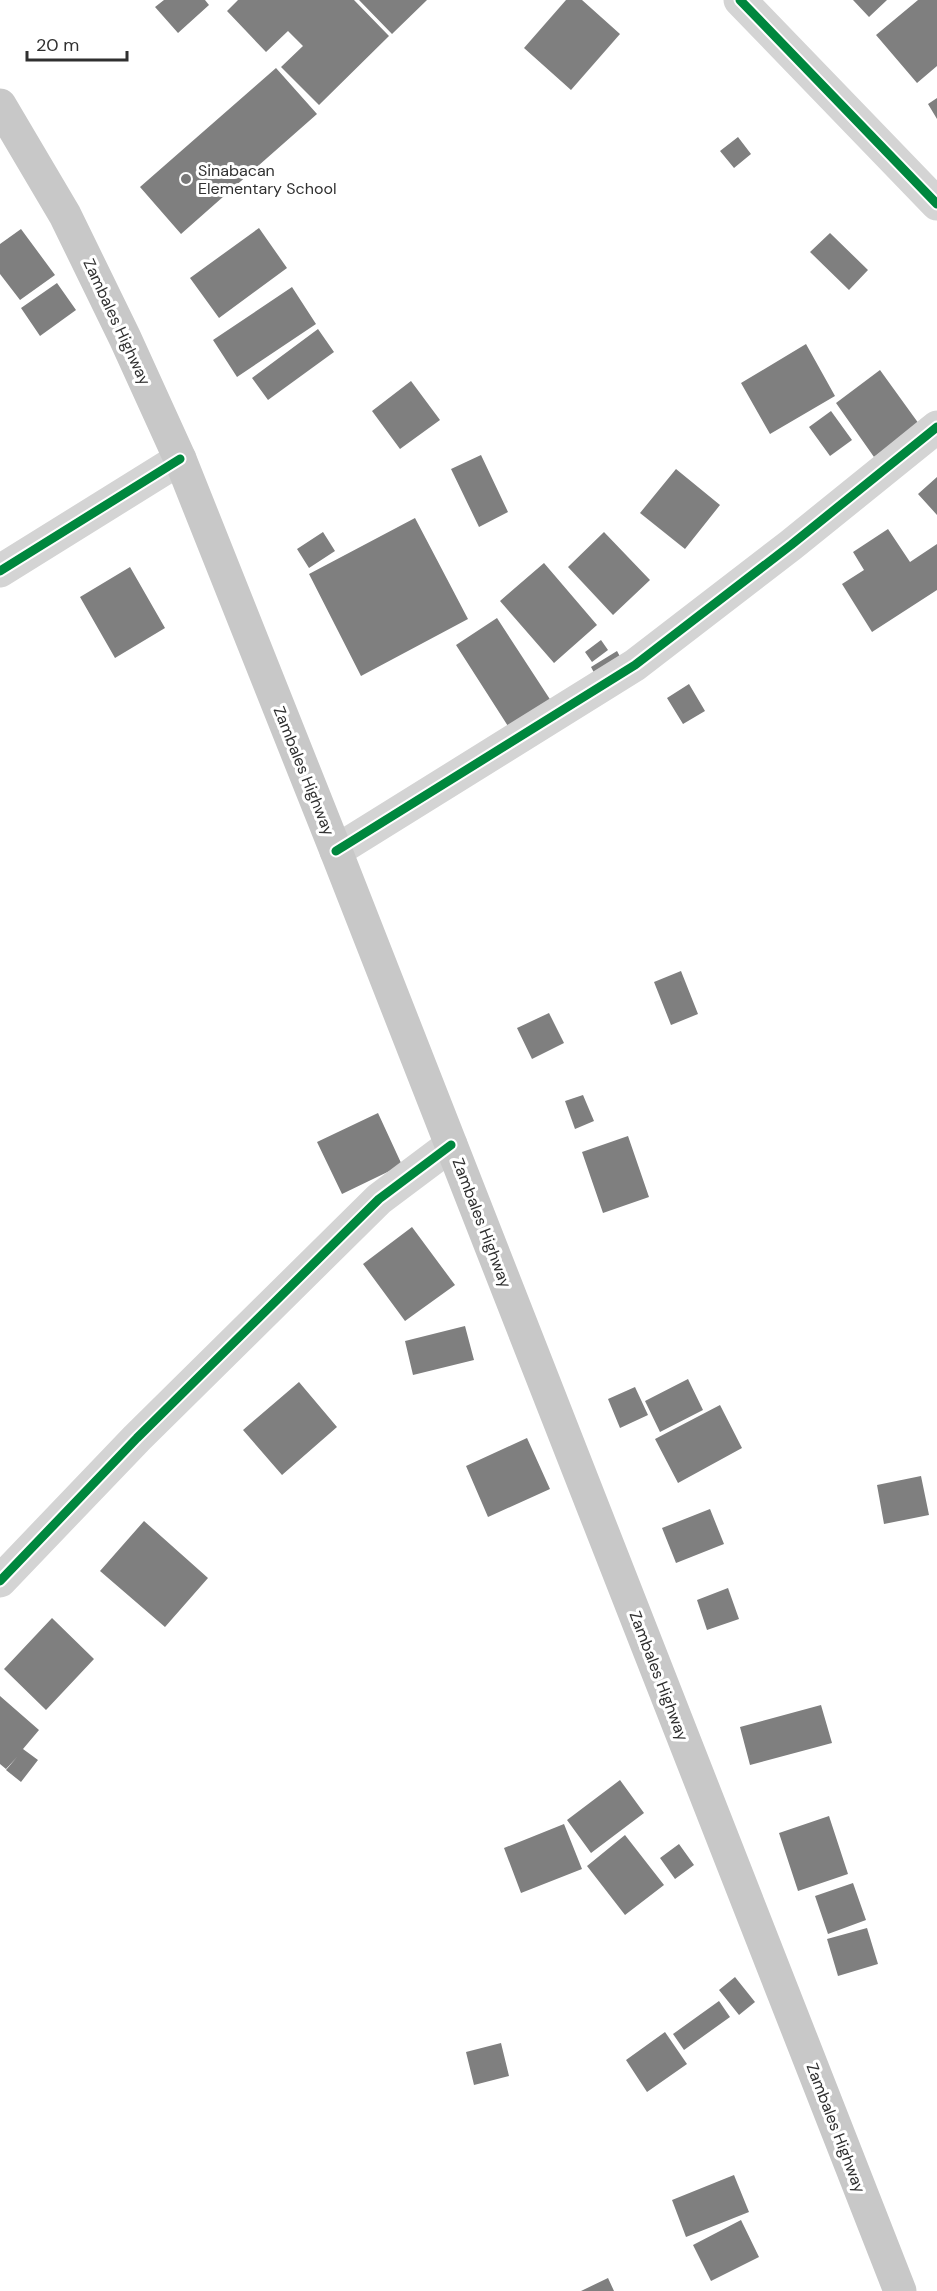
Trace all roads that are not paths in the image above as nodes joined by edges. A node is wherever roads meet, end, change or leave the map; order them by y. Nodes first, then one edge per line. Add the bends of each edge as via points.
1 (740, 0) edge
2 (0, 105) edge
3 (937, 204) edge
4 (937, 427) edge
5 (180, 459) junction
6 (0, 571) edge
7 (336, 851) junction
8 (451, 1145) junction
9 (0, 1581) edge
10 (900, 2291) edge

1 - 3 street
2 - 5 main road, Zambales Highway via 65,215
4 - 7 street via 635,665
5 - 6 street
5 - 7 main road, Zambales Highway
7 - 8 main road, Zambales Highway
8 - 9 street via 371,1206 137,1438
8 - 10 main road, Zambales Highway

